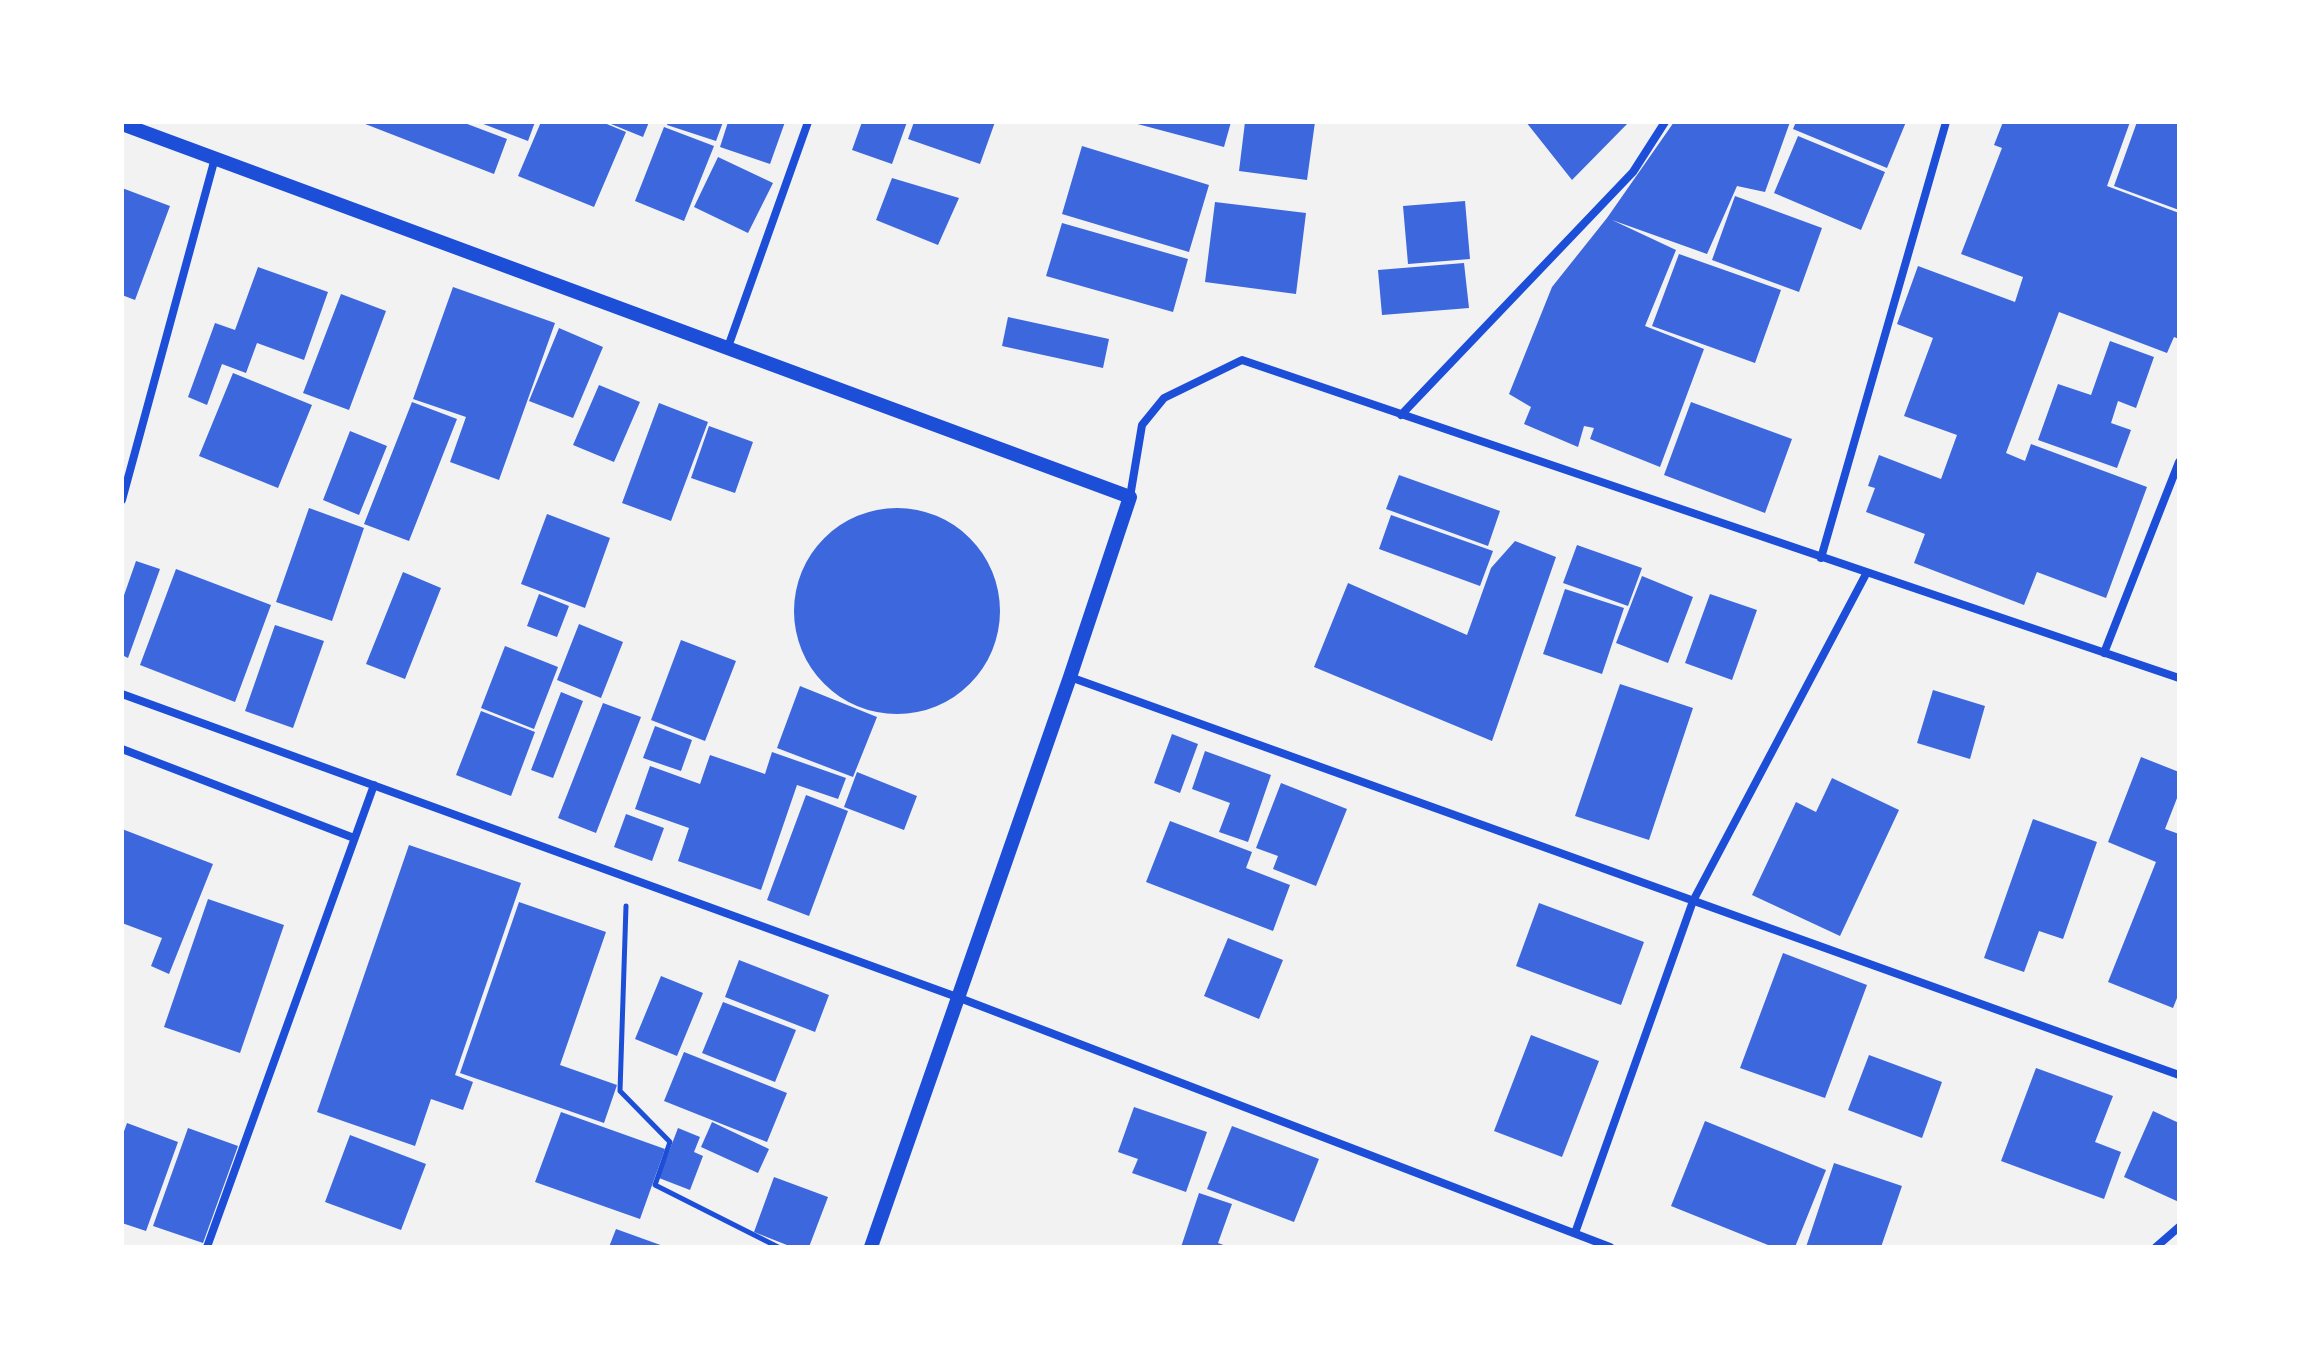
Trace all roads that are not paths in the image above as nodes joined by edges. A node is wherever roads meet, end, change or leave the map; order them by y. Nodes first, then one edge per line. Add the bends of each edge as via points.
1 (808, 122) edge
2 (1665, 122) edge
3 (1946, 122) edge
4 (122, 124) edge
5 (215, 158) junction
6 (728, 347) junction
7 (1401, 415) junction
8 (2179, 462) edge
9 (1130, 497) junction
10 (122, 500) edge
11 (1821, 558) junction
12 (1866, 574) junction
13 (2104, 653) junction
14 (1070, 677) junction
15 (2179, 678) edge
16 (122, 694) edge
17 (122, 749) edge
18 (374, 785) junction
19 (354, 838) junction
20 (1693, 901) junction
21 (957, 997) junction
22 (2179, 1075) edge
23 (2179, 1227) edge
24 (1575, 1233) junction
25 (2162, 1246) edge
26 (207, 1247) edge
27 (871, 1247) edge
28 (1610, 1247) edge

1 - 6 street
2 - 7 street via 1633,172
3 - 11 street
4 - 5 street
5 - 6 street
5 - 10 street
6 - 9 street
7 - 9 street via 1242,360 1164,398 1149,416 1142,425
7 - 11 street
8 - 13 street
9 - 14 street
11 - 12 street
12 - 13 street
12 - 20 street
13 - 15 street
14 - 20 street
14 - 21 street
16 - 18 street
17 - 19 street
18 - 19 street
18 - 21 street
19 - 26 street
20 - 22 street
20 - 24 street
21 - 24 street
21 - 27 street
23 - 25 street
24 - 28 street

